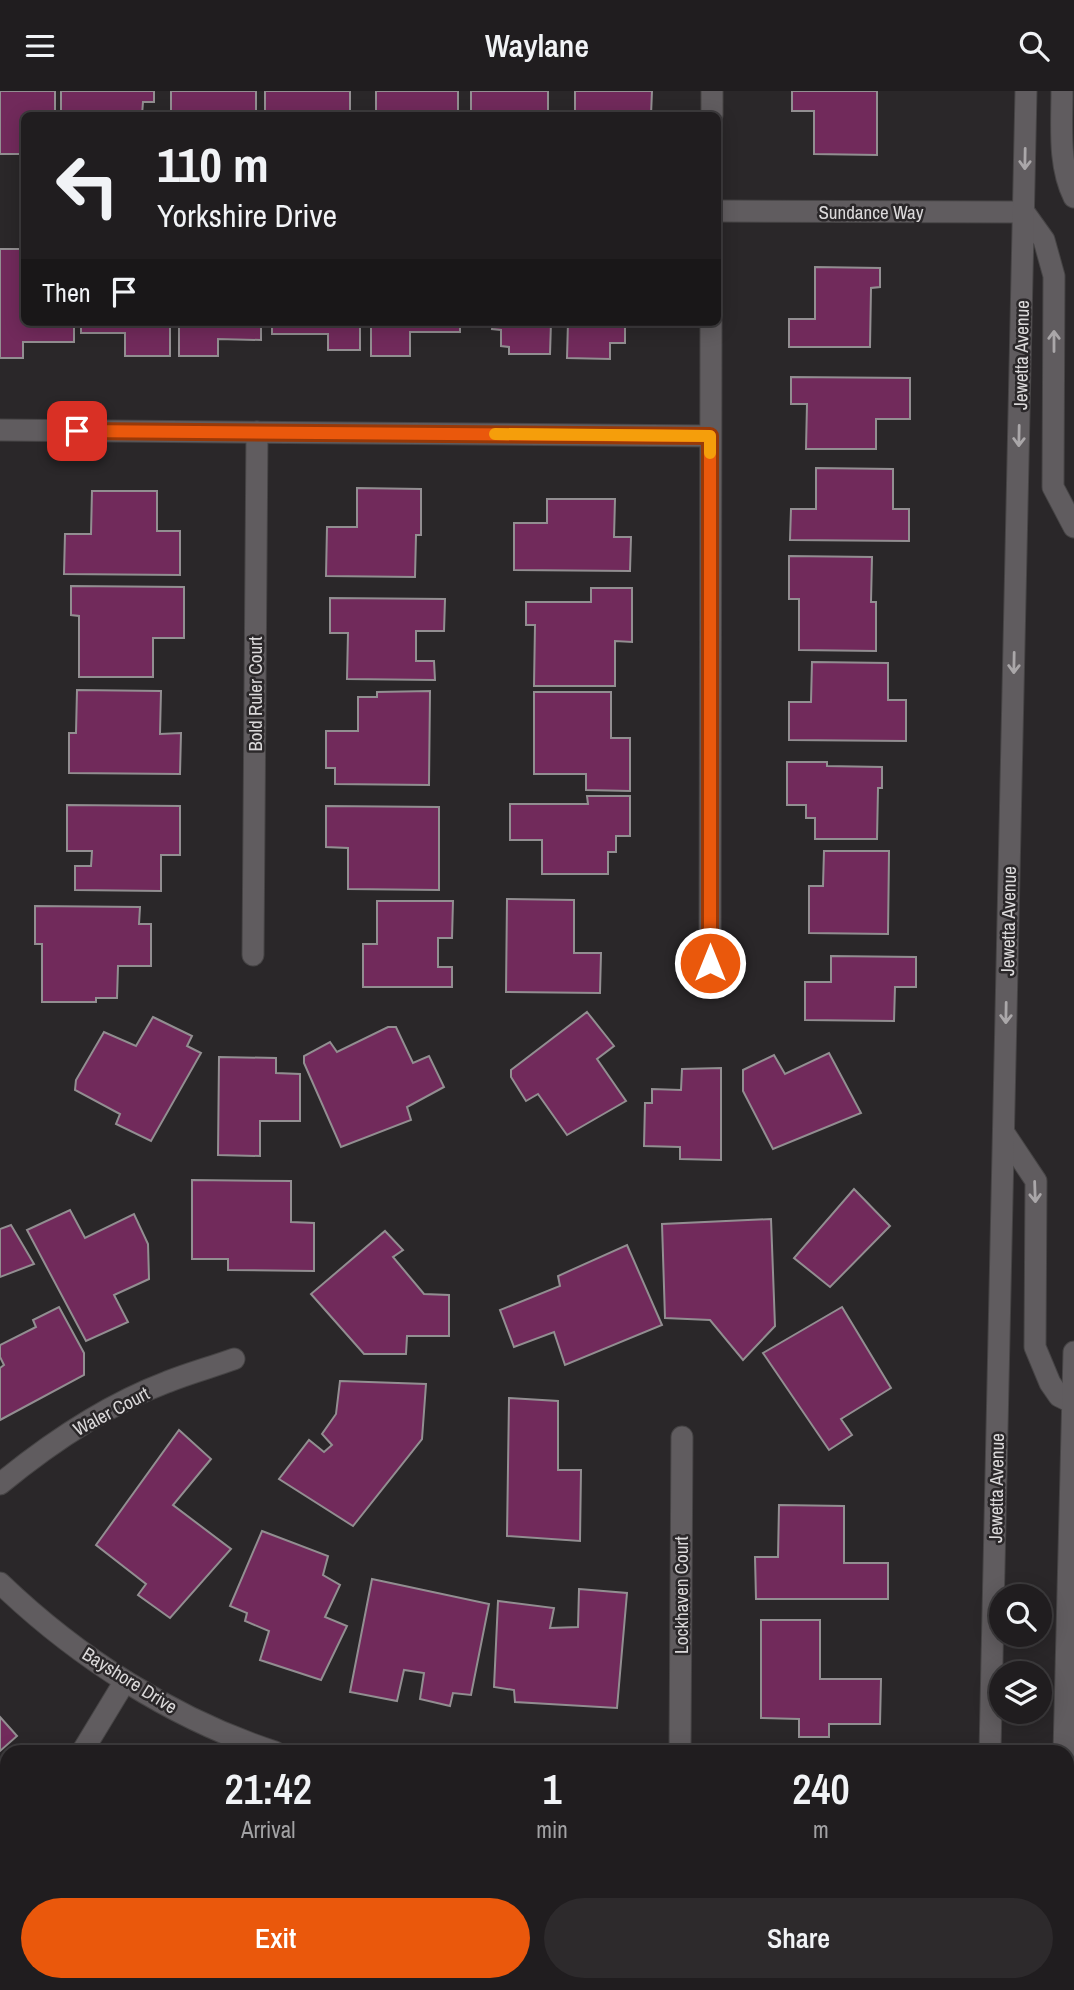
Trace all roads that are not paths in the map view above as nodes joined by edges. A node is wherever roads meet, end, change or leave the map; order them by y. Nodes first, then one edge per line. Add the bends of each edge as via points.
1 (712, 91) edge
2 (1026, 91) edge
3 (1062, 91) edge
4 (712, 112) edge
5 (1074, 197) edge
6 (721, 211) edge
7 (1024, 212) junction
8 (711, 326) edge
9 (0, 430) edge
10 (257, 432) junction
11 (710, 436) junction
12 (1074, 527) edge
13 (253, 955) dead end
14 (710, 963) dead end
15 (1004, 1133) junction
16 (1074, 1352) edge
17 (234, 1359) dead end
18 (1073, 1403) edge
19 (682, 1437) dead end
20 (0, 1484) edge
21 (0, 1583) edge
22 (125, 1681) junction
23 (86, 1745) edge
24 (258, 1745) edge
25 (680, 1745) edge
26 (990, 1745) edge
27 (1064, 1745) edge

1 - 4 street
2 -> 7 street, Jewetta Avenue
3 - 5 street via 1062,148
6 - 7 street, Sundance Way
12 -> 7 street via 1054,487 1054,276 1044,240
7 -> 15 street, Jewetta Avenue
8 - 11 street
9 - 10 street
10 - 11 street
10 - 13 street, Bold Ruler Court
11 - 14 street
15 -> 18 street via 1035,1181 1035,1347 1059,1397
15 - 26 street, Jewetta Avenue
16 - 18 street
17 - 20 street, Waler Court via 165,1383 99,1414 37,1453
18 - 27 street
19 - 25 street, Lockhaven Court
21 - 22 street, Bayshore Drive via 51,1628
22 - 23 street
22 - 24 street, Bayshore Drive via 187,1716

